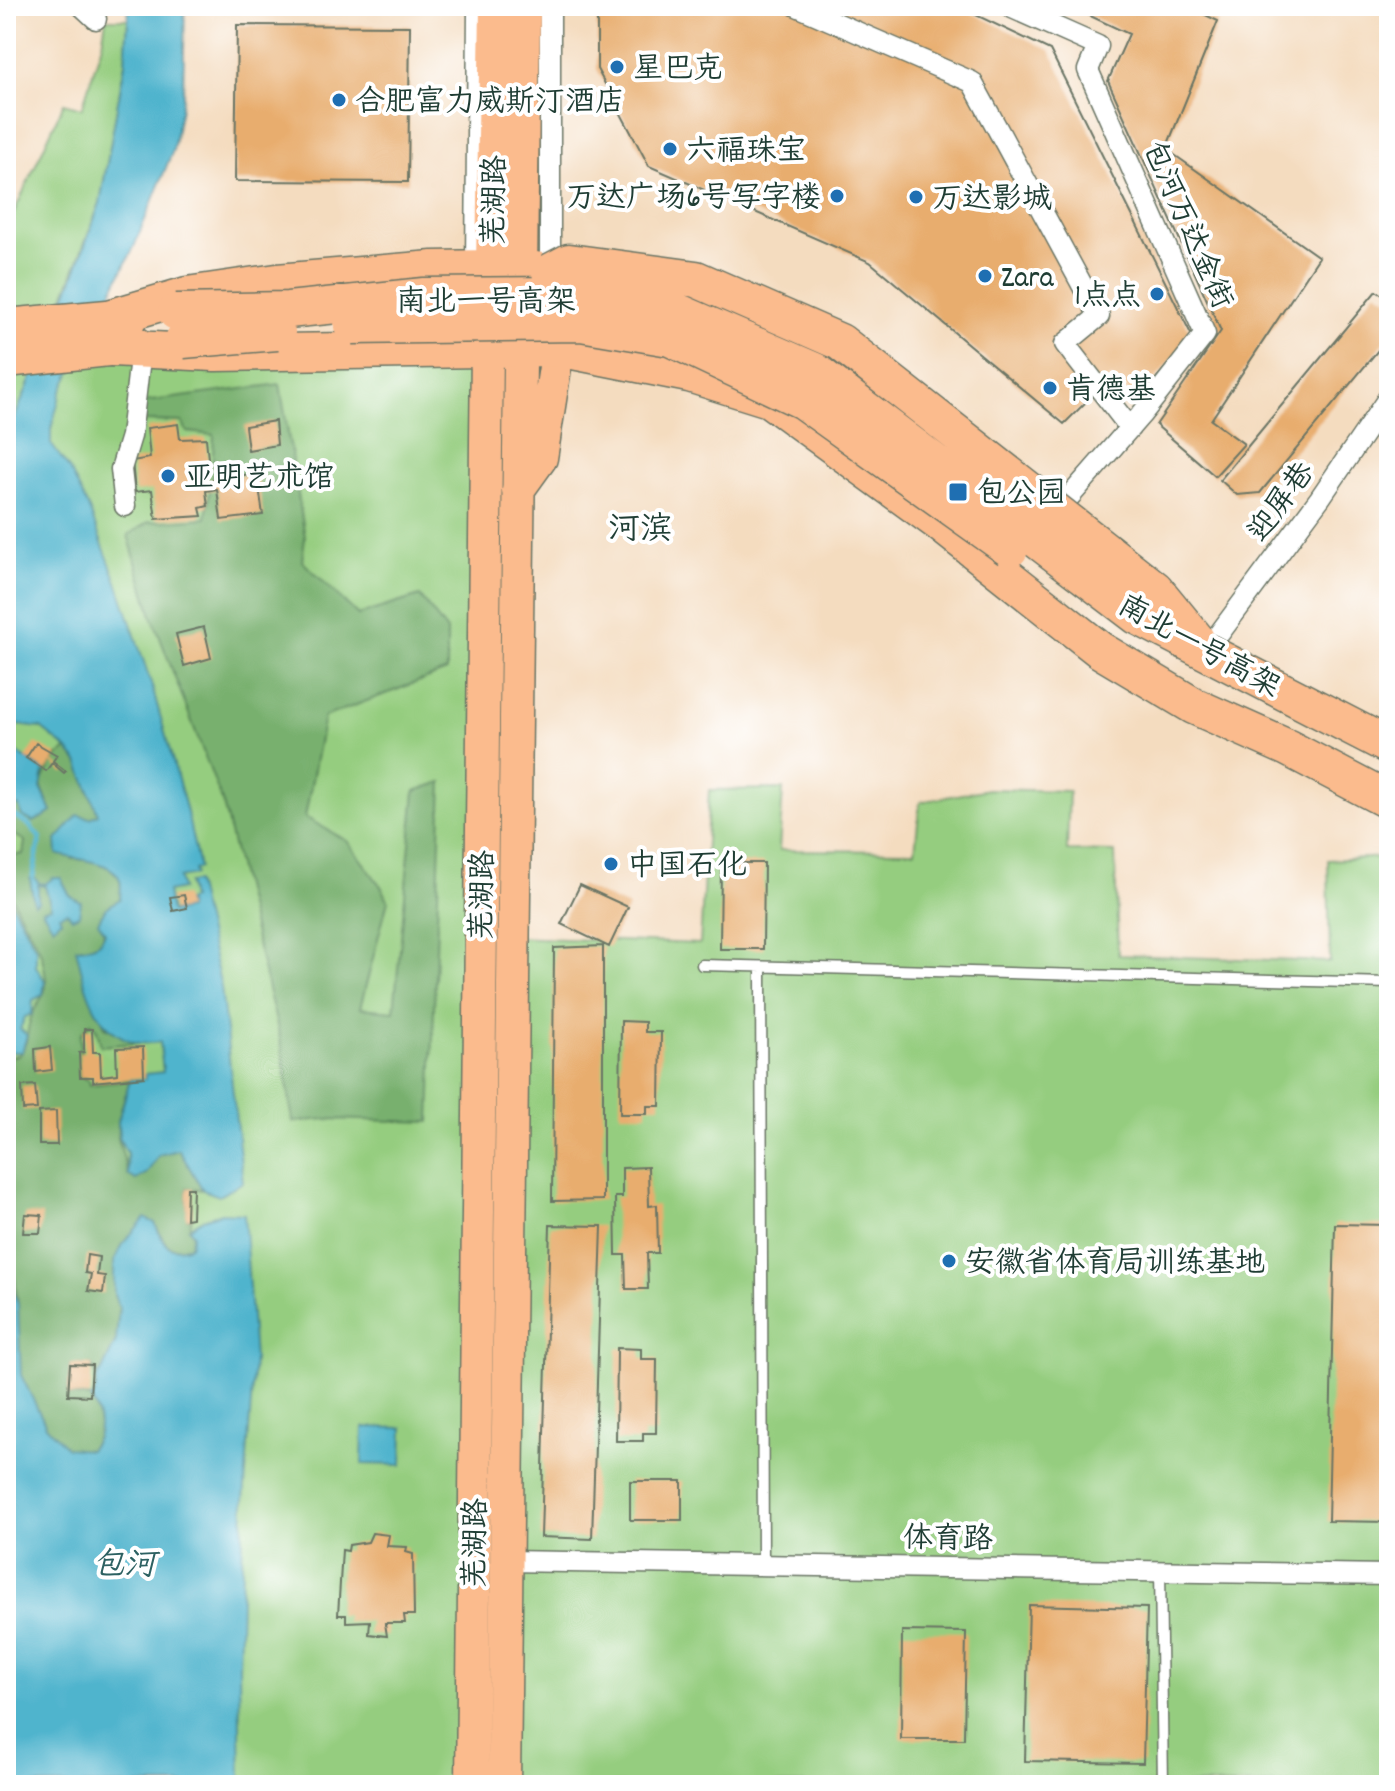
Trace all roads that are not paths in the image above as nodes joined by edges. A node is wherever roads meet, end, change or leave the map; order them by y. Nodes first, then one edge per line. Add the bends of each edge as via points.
1 (478, 6) edge
2 (496, 6) edge
3 (524, 6) edge
4 (550, 6) edge
5 (797, 6) edge
6 (1008, 6) edge
7 (510, 269) junction
8 (179, 326) junction
9 (120, 338) junction
10 (18, 342) edge
11 (504, 348) junction
12 (558, 348) junction
13 (1389, 397) edge
14 (1130, 428) junction
15 (518, 490) junction
16 (125, 506) dead end
17 (1046, 523) junction
18 (1212, 645) junction
19 (1389, 727) edge
20 (1389, 746) edge
21 (1288, 748) junction
22 (1389, 770) edge
23 (1389, 801) edge
24 (1389, 812) edge
25 (702, 965) dead end
26 (761, 967) junction
27 (1389, 983) edge
28 (506, 1561) junction
29 (763, 1564) junction
30 (1160, 1570) junction
31 (1389, 1575) edge
32 (1163, 1784) edge
33 (472, 1785) edge
34 (504, 1785) edge
35 (1141, 1785) edge
36 (1203, 1785) edge

1 - 7 street
2 - 7 main road, 芜湖路
3 - 7 main road, 芜湖路
4 - 7 street
5 - 14 street via 972,82 1099,316 1065,344
6 - 14 street, 包河万达金街 via 1098,46 1088,70 1205,334
7 - 9 highway via 433,269 187,295
7 - 11 main road, 芜湖路
7 - 17 highway via 704,297 829,354 948,439
7 - 18 highway, bridge via 569,262 696,279 840,342 1155,589
8 - 9 highway
8 - 18 highway, 南北一号高架, bridge via 424,296 555,295 681,313 815,371 1137,616
8 - 22 highway, 南北一号高架, bridge via 581,323 670,338 803,401 1118,626
9 - 10 highway
9 - 11 highway via 215,353
9 - 16 street via 131,436 121,469
11 - 12 highway
11 - 15 main road, 芜湖路
11 - 33 main road, 芜湖路
12 - 15 main road via 541,458
12 - 21 highway via 689,374 769,399 938,522 1100,650 1194,706
13 - 18 street, 迎屏巷
14 - 17 street, 包河万达金街
15 - 28 main road, 芜湖路
17 - 18 highway
18 - 19 highway
18 - 20 highway, 南北一号高架, bridge
21 - 23 highway
21 - 24 highway
25 - 26 lane
26 - 27 lane
26 - 29 lane
28 - 29 street, 体育路
28 - 34 main road, 芜湖路
29 - 30 street, 体育路
30 - 31 street, 体育路
30 - 32 lane
32 - 35 lane
32 - 36 lane

